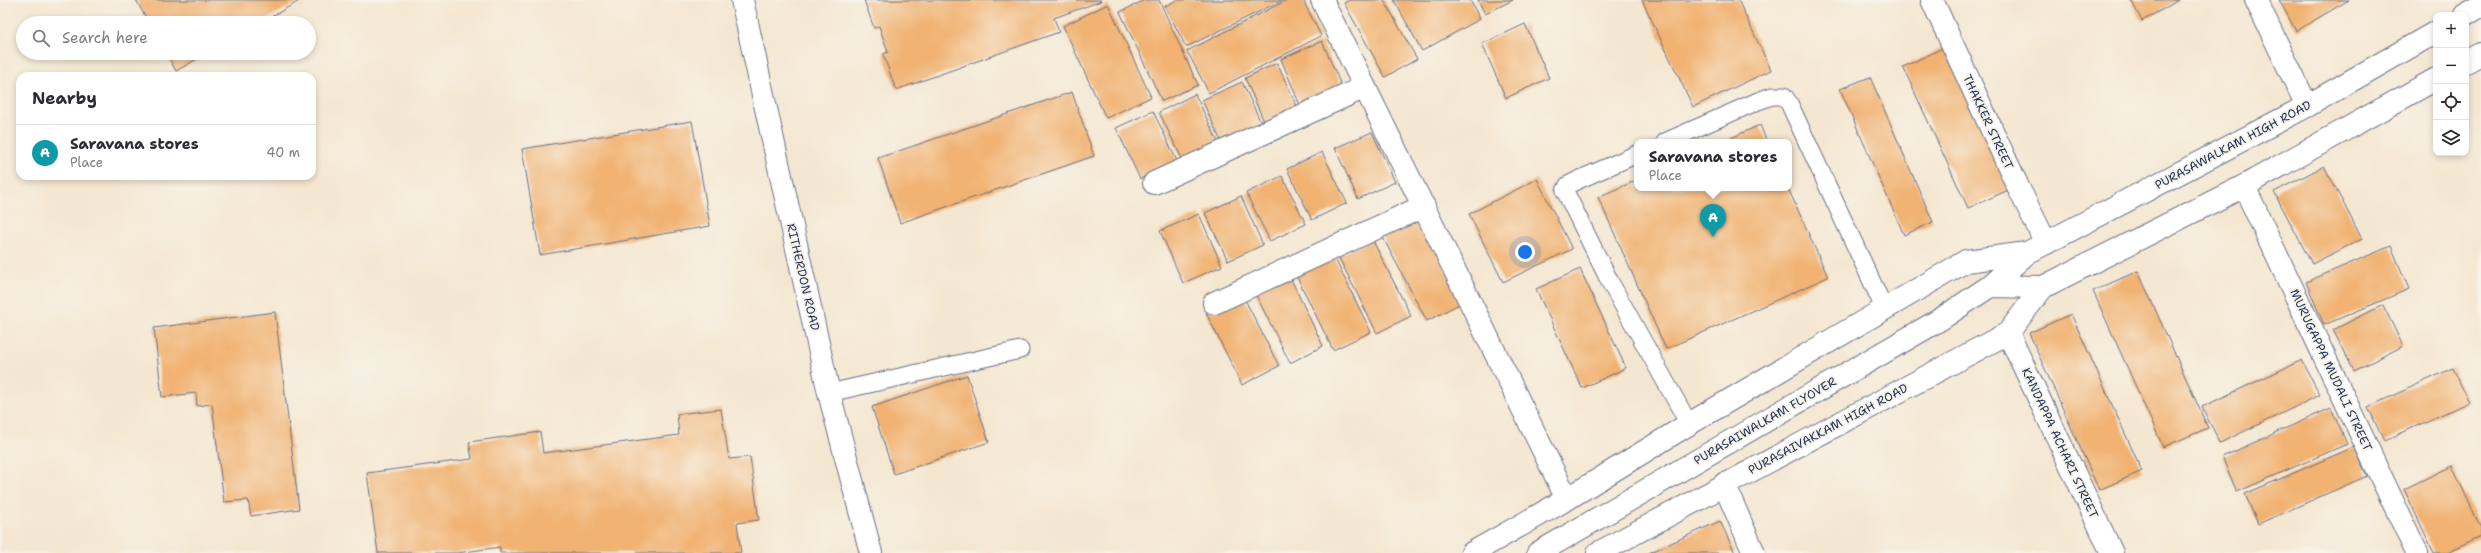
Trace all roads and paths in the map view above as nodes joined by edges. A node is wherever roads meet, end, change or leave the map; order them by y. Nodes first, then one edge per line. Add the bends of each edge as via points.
1 (742, 0) edge
2 (1322, 0) edge
3 (1932, 0) edge
4 (2256, 0) edge
5 (2481, 6) edge
6 (2469, 13) edge
7 (2433, 34) edge
8 (2481, 54) edge
9 (2469, 60) edge
10 (2433, 81) edge
11 (1365, 88) junction
12 (2307, 106) junction
13 (1672, 139) edge
14 (1634, 155) edge
15 (1154, 183) dead end
16 (2244, 186) junction
17 (1424, 206) junction
18 (2046, 243) junction
19 (2027, 253) junction
20 (1990, 286) junction
21 (2042, 287) junction
22 (1214, 303) dead end
23 (1885, 310) junction
24 (2008, 333) junction
25 (1020, 350) dead end
26 (829, 393) junction
27 (1689, 424) junction
28 (1724, 484) junction
29 (1567, 499) junction
30 (871, 553) edge
31 (1472, 553) edge
32 (1538, 553) edge
33 (1598, 553) edge
34 (1754, 553) edge
35 (2112, 553) edge
36 (2417, 553) edge

1 - 26 street, RITHERDON ROAD
2 - 11 street
3 - 18 street, THAKKER STREET
4 - 12 street
5 - 6 street
7 - 12 street, PURASAWALKAM HIGH ROAD
8 - 9 street
10 - 16 street
11 - 15 street
11 - 17 street
12 - 18 street, PURASAWALKAM HIGH ROAD
13 - 23 lane via 1758,101 1772,96 1784,96
14 - 27 lane via 1568,185 1565,191 1610,282
16 - 21 street
16 - 36 street, MURUGAPPA MUDALI STREET
17 - 22 street
17 - 29 street
18 - 19 street, PURASAWALKAM HIGH ROAD
19 - 20 street, PURASAIWALKAM FLYOVER
19 - 23 street via 1966,261
20 - 21 street
20 - 32 street, PURASAIWALKAM FLYOVER via 1941,319
21 - 24 street, PURASAIVAKKAM HIGH ROAD
23 - 27 street
24 - 28 street, PURASAIVAKKAM HIGH ROAD
24 - 35 street, KANDAPPA ACHARI STREET
25 - 26 lane
26 - 30 street, RITHERDON ROAD
27 - 29 street
28 - 33 street, PURASAIVAKKAM HIGH ROAD
28 - 34 street
29 - 31 street

